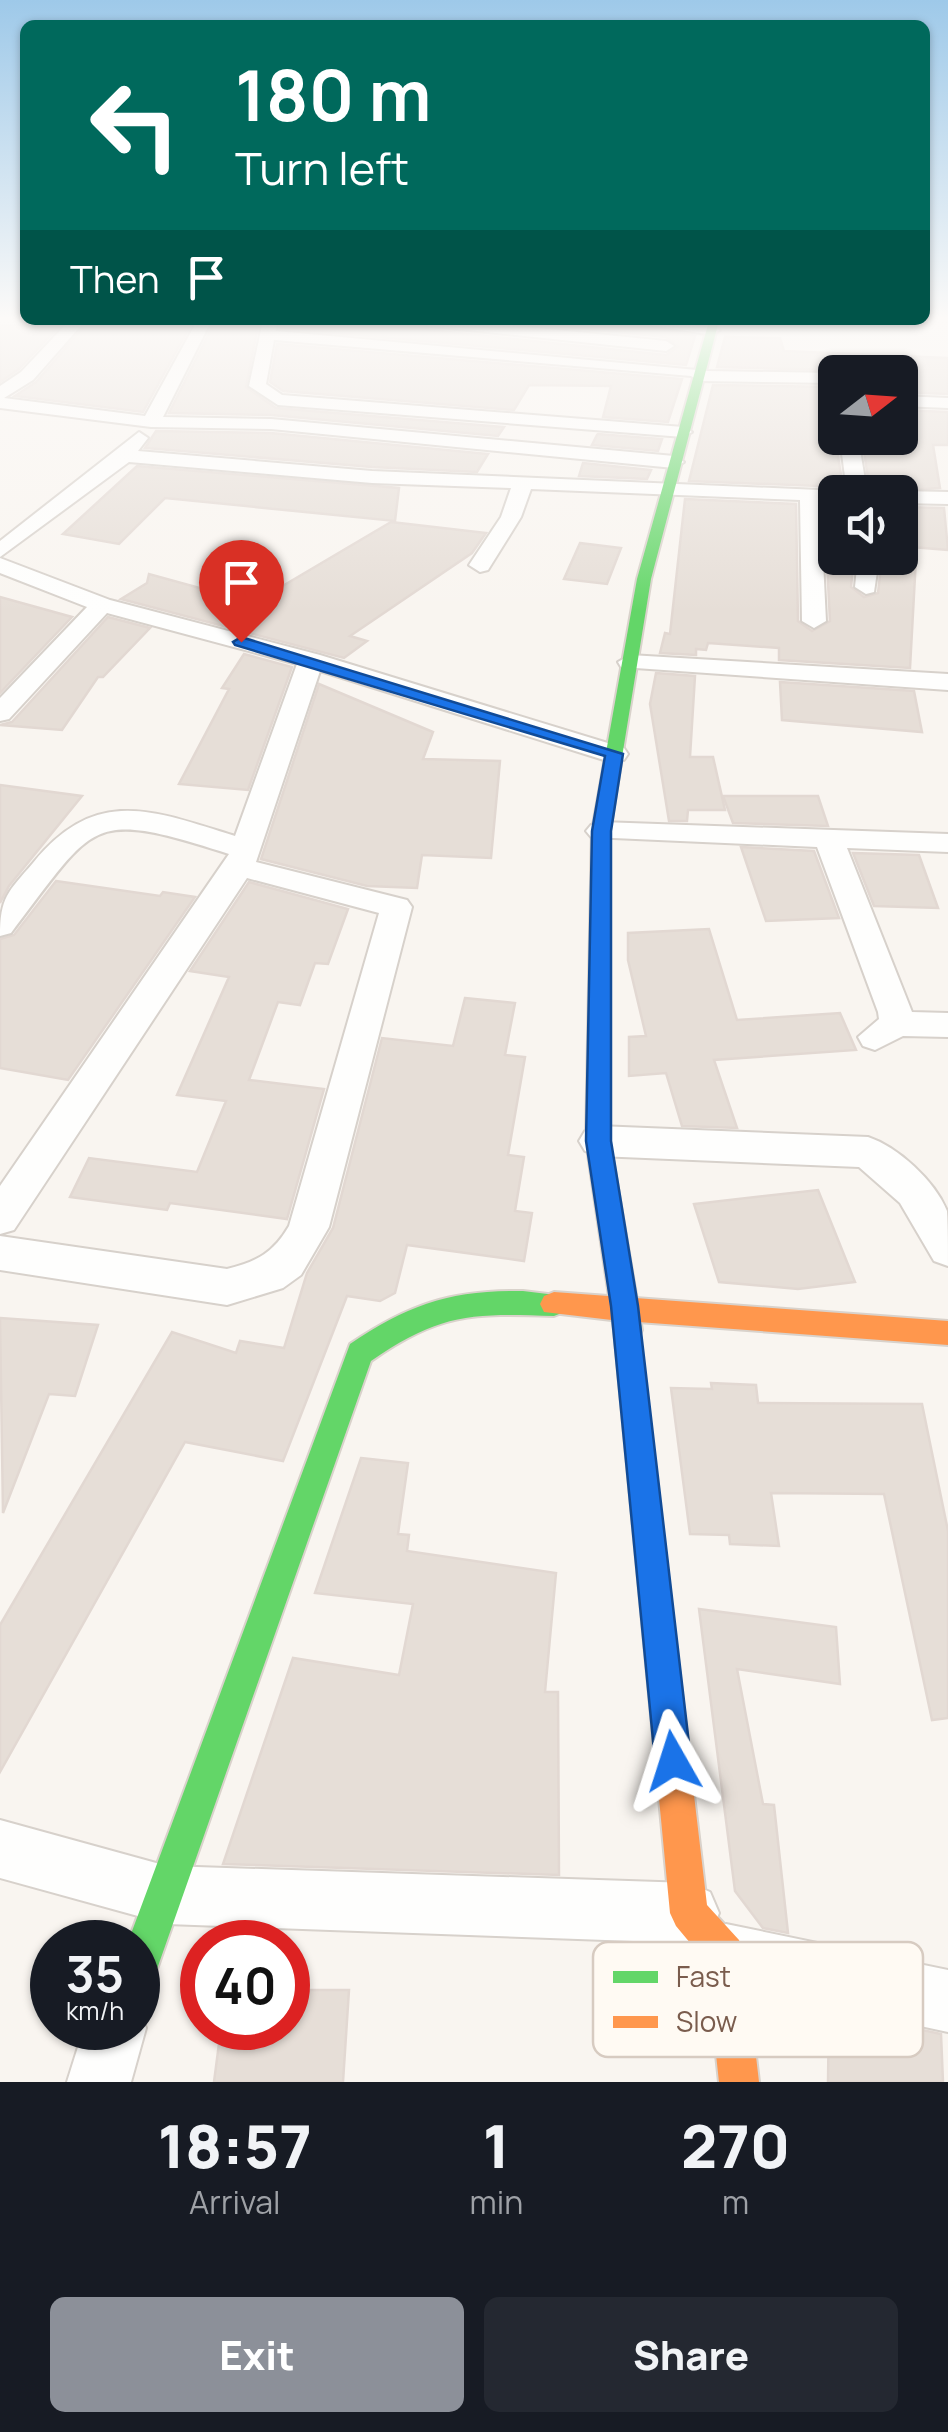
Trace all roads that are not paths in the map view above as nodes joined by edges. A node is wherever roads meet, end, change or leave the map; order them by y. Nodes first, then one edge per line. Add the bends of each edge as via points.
1 (121, 418) edge
2 (154, 418) edge
3 (600, 418) edge
4 (687, 418) edge
5 (152, 422) junction
6 (686, 423) junction
7 (125, 456) junction
8 (674, 462) junction
9 (522, 485) junction
10 (666, 492) junction
11 (810, 496) junction
12 (818, 496) edge
13 (918, 497) edge
14 (948, 498) edge
15 (0, 551) edge
16 (0, 565) edge
17 (480, 566) dead end
18 (867, 575) edge
19 (866, 588) dead end
20 (102, 605) junction
21 (814, 622) dead end
22 (310, 660) junction
23 (630, 662) junction
24 (948, 682) edge
25 (0, 713) edge
26 (614, 754) junction
27 (601, 831) junction
28 (828, 839) junction
29 (948, 842) edge
30 (242, 858) junction
31 (0, 926) edge
32 (948, 1025) edge
33 (598, 1141) junction
34 (0, 1218) edge
35 (948, 1250) edge
36 (0, 1252) edge
37 (624, 1306) junction
38 (948, 1333) edge
39 (0, 1850) edge
40 (167, 1894) junction
41 (157, 1920) edge
42 (707, 1934) junction
43 (709, 1942) edge
44 (736, 1942) edge
45 (923, 1994) edge
46 (948, 2001) edge
47 (108, 2050) edge
48 (734, 2057) edge
49 (99, 2082) edge
50 (739, 2082) edge

1 - 5 street
2 - 5 street
3 - 6 street
4 - 6 street
5 - 7 street
5 - 8 street via 272,424
6 - 8 street
7 - 9 street
7 - 15 street
8 - 10 street
9 - 10 street
9 - 17 street
10 - 11 street
10 - 23 street
11 - 12 street
11 - 21 street
13 - 14 street
16 - 20 street
18 - 19 street
20 - 22 street
20 - 25 street
22 - 26 street
22 - 30 street
23 - 24 street
23 - 26 street
26 - 27 street
27 - 28 street
27 - 33 street
28 - 29 street
28 - 32 street via 886,1031
30 - 31 street via 152,823 93,824 67,843
30 - 34 street
30 - 36 street via 396,906 308,1227 293,1260 264,1279 227,1287
33 - 35 street via 868,1152 914,1192
33 - 37 street
37 - 38 street
37 - 40 street via 435,1307 360,1354
37 - 42 street
39 - 40 street
40 - 41 street
40 - 42 street
42 - 43 street
42 - 44 street
45 - 46 street
47 - 49 street
48 - 50 street

